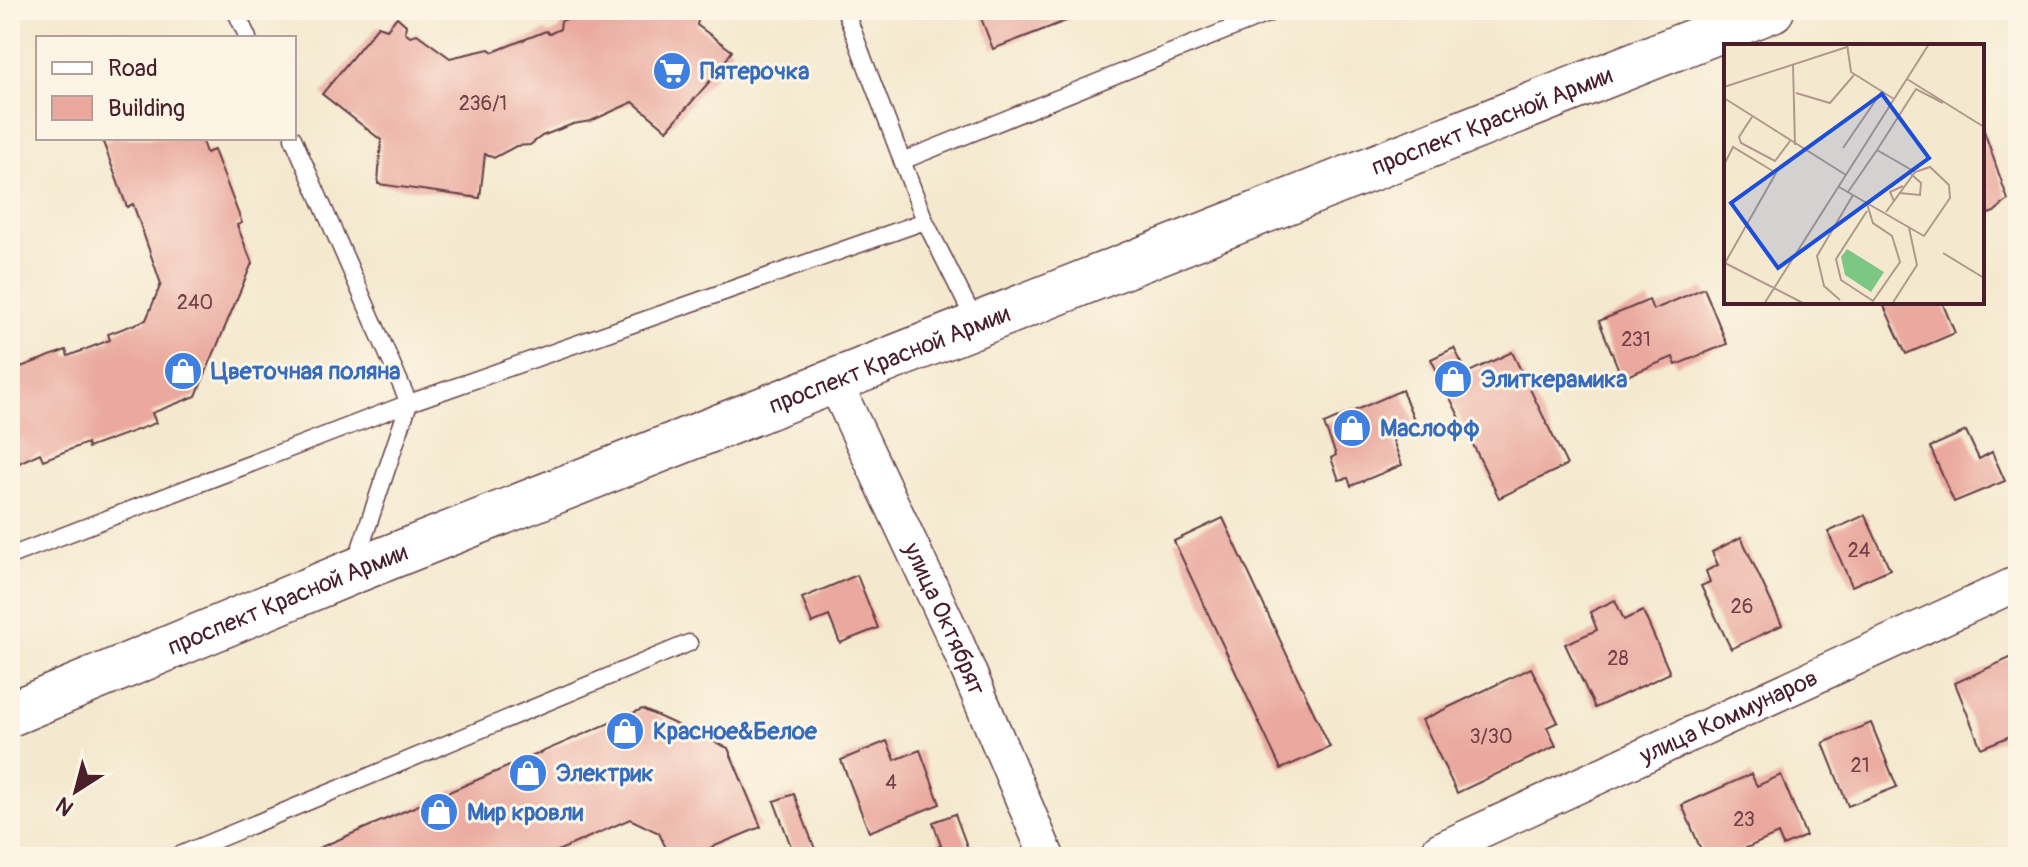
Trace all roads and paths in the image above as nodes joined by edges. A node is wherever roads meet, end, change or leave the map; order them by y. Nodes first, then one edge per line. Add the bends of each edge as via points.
1 (235, 10) edge
2 (845, 10) edge
3 (1277, 10) edge
4 (1772, 10) edge
5 (247, 36) edge
6 (294, 140) edge
7 (902, 161) junction
8 (925, 221) junction
9 (977, 326) junction
10 (835, 383) junction
11 (409, 403) junction
12 (10, 556) edge
13 (352, 572) junction
14 (2018, 583) edge
15 (689, 643) dead end
16 (10, 714) edge
17 (1439, 853) edge
18 (175, 857) edge
19 (1047, 857) edge

1 - 5 lane
2 - 7 lane
3 - 7 lane
4 - 9 main road, проспект Красной Армии
6 - 11 lane
7 - 8 lane
8 - 9 lane
8 - 11 lane
9 - 10 main road, проспект Красной Армии
10 - 13 main road, проспект Красной Армии
10 - 19 street, улица Октябрят via 955,639
11 - 12 lane
11 - 13 lane
13 - 16 main road, проспект Красной Армии
14 - 17 street, улица Коммунаров
15 - 18 lane

